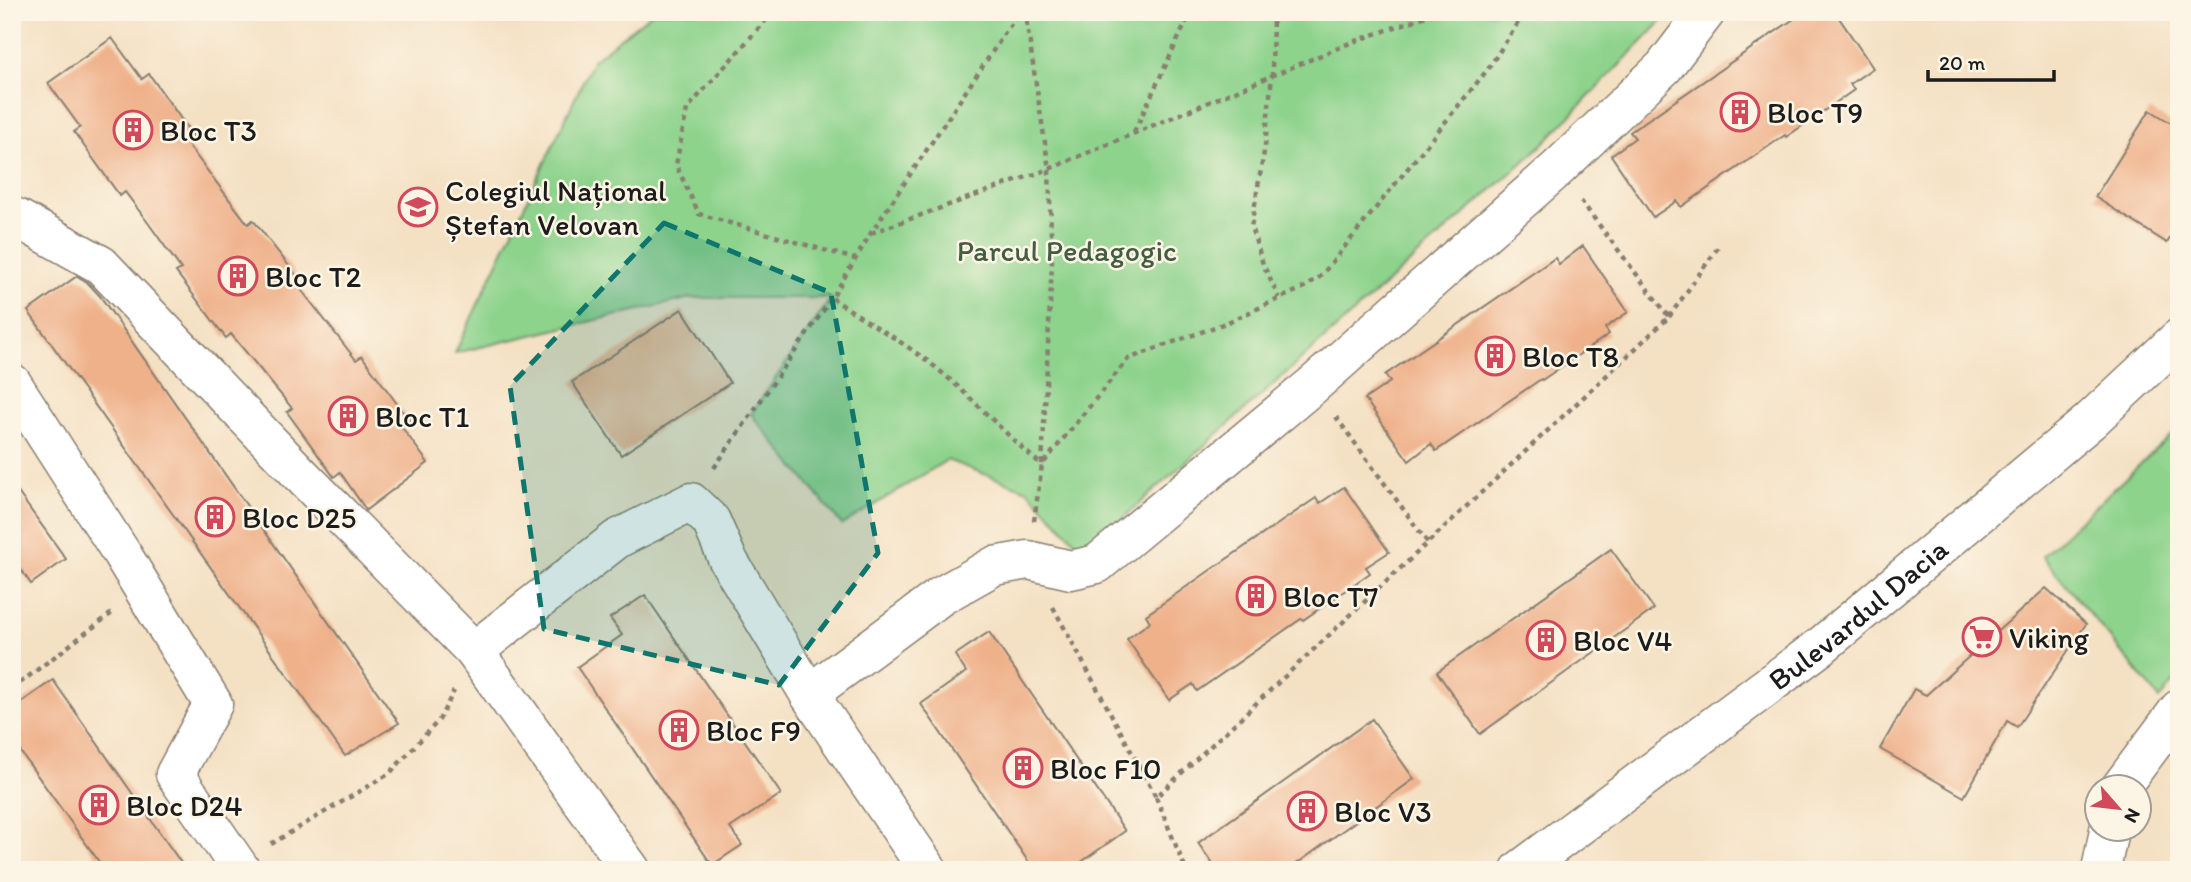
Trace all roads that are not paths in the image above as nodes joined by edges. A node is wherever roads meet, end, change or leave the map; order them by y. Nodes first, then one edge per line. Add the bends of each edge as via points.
1 (1706, 12) edge
2 (12, 218) edge
3 (2179, 338) edge
4 (12, 383) edge
5 (474, 651) junction
6 (809, 694) junction
7 (2179, 709) edge
8 (2130, 774) edge
9 (2106, 844) edge
10 (239, 867) edge
11 (631, 870) edge
12 (928, 870) edge
13 (1521, 870) edge
14 (2101, 870) edge

1 - 6 main road via 1664,67 1557,169 1313,386 1097,564 1071,570 1028,560 994,566 941,596
2 - 5 main road via 102,265
3 - 13 main road, Bulevardul Dacia via 2089,422 1820,647
4 - 10 main road via 213,704 175,774
5 - 6 main road via 617,538 691,502 710,522 728,561
5 - 11 main road
6 - 12 main road
7 - 8 main road
9 - 14 main road

